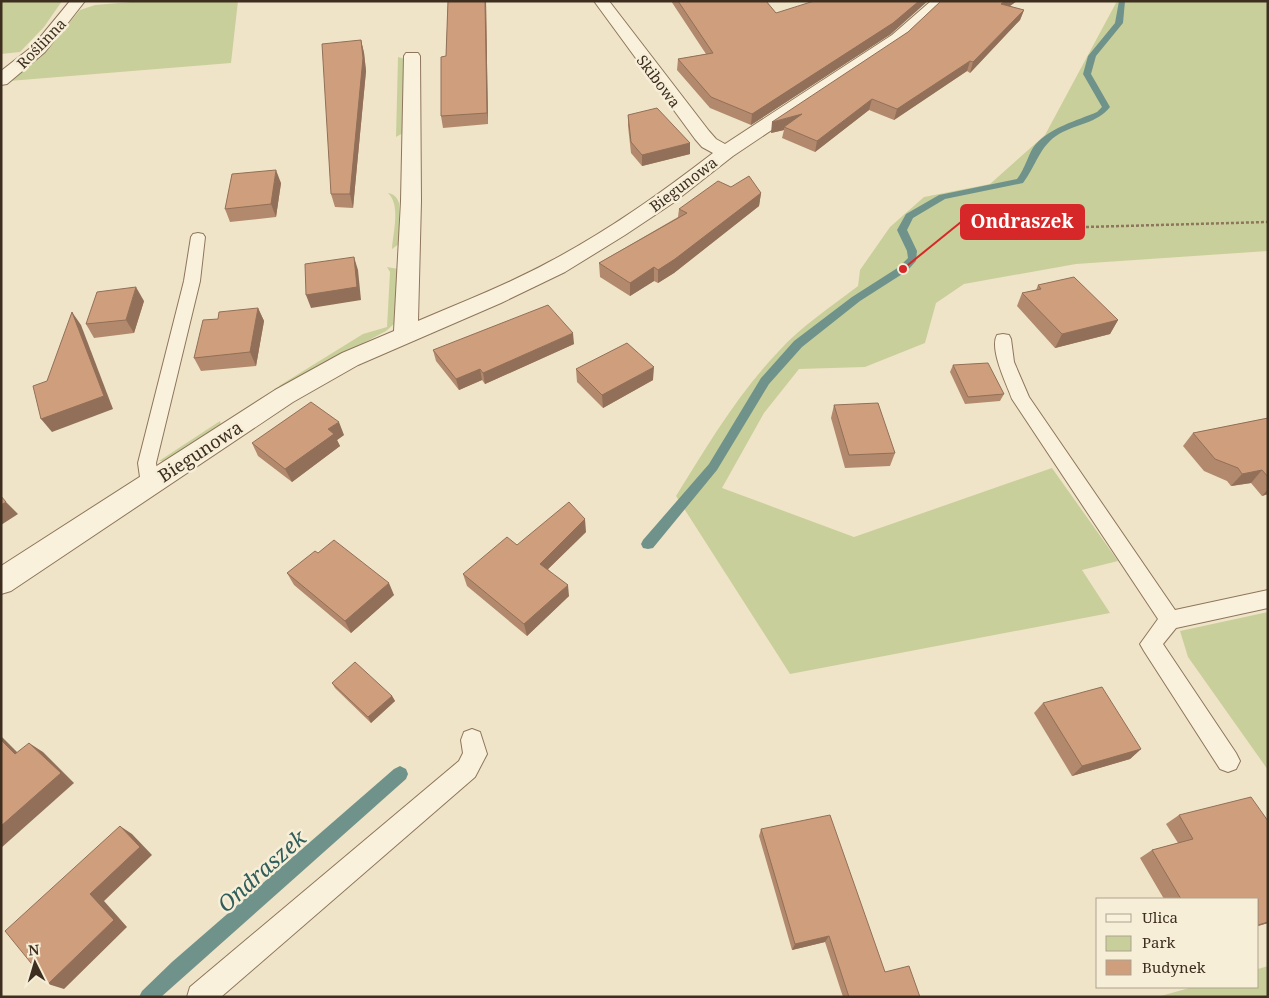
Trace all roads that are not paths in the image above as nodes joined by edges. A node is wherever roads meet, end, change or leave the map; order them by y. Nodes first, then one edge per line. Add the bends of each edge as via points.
1 (78, 1) edge
2 (601, 1) edge
3 (940, 1) edge
4 (412, 56) dead end
5 (1, 80) edge
6 (726, 152) junction
7 (198, 237) dead end
8 (406, 334) junction
9 (1002, 339) dead end
10 (150, 484) junction
11 (1, 582) edge
12 (1268, 599) edge
13 (1170, 620) junction
14 (472, 740) dead end
15 (1228, 761) dead end
16 (200, 997) edge

1 - 5 street, Roślinna via 39,49
2 - 6 street, Skibowa via 702,135
3 - 6 street, Biegunowa via 898,38
4 - 8 street
6 - 8 street, Biegunowa via 666,199 557,267
7 - 10 lane via 192,281 147,463
8 - 10 street, Biegunowa via 350,359 284,396
9 - 13 lane via 1006,362 1021,399
10 - 11 street, Biegunowa
12 - 13 lane
13 - 15 lane via 1151,644
14 - 16 lane via 475,754 467,769

